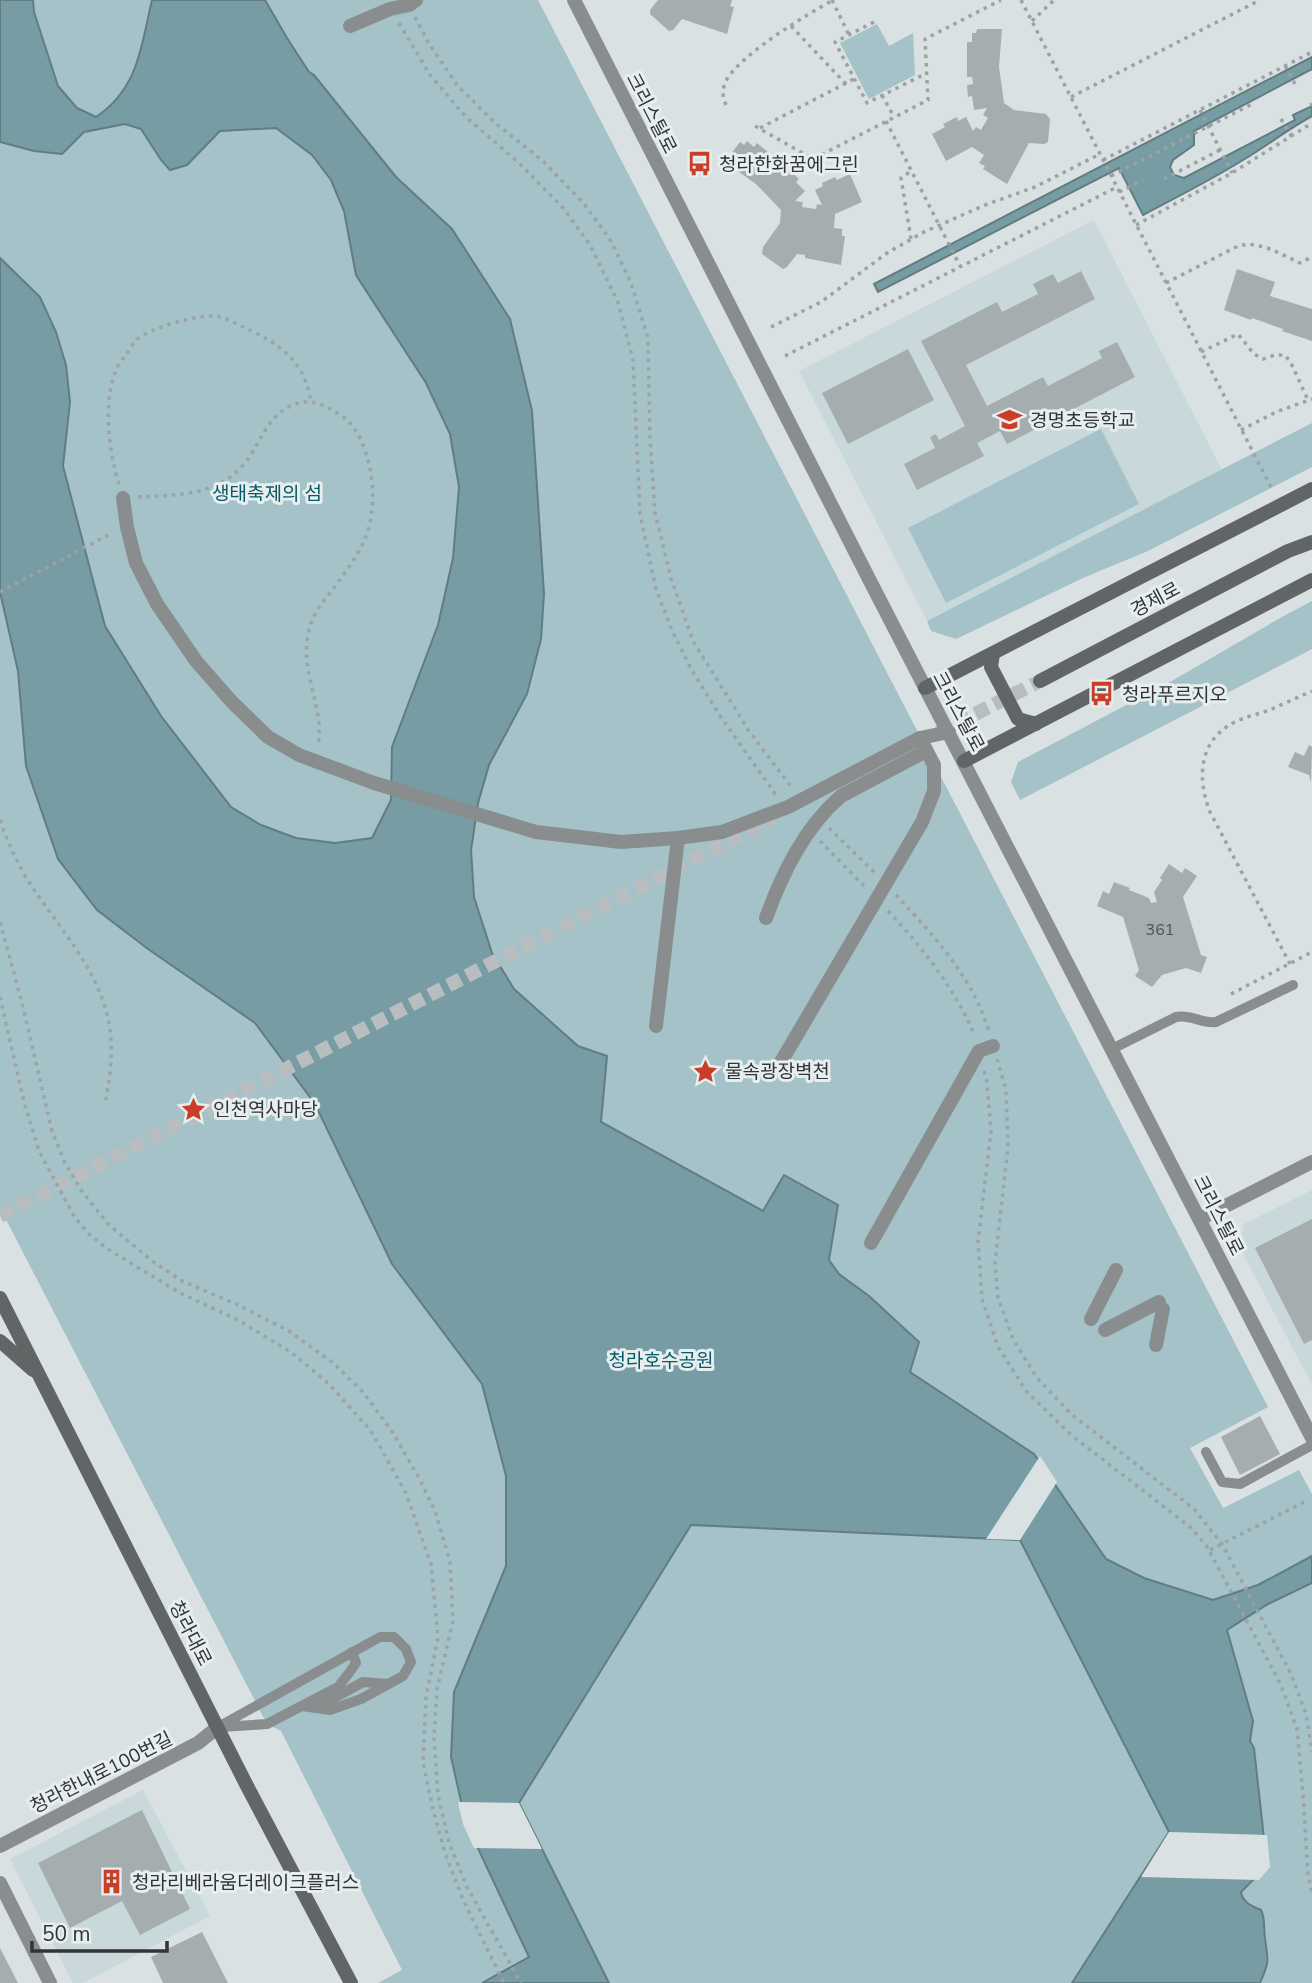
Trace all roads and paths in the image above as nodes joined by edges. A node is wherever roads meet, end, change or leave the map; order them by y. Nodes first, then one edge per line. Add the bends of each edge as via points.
1 (416, 0) edge
2 (573, 0) edge
3 (833, 0) edge
4 (1001, 0) edge
5 (1021, 0) edge
6 (1054, 0) edge
7 (1260, 0) edge
8 (1032, 21) junction
9 (874, 22) dead end
10 (350, 26) dead end
11 (791, 26) junction
12 (849, 35) junction
13 (1312, 52) edge
14 (1286, 67) junction
15 (927, 73) junction
16 (855, 79) junction
17 (846, 83) junction
18 (1294, 83) dead end
19 (882, 95) junction
20 (1071, 97) junction
21 (1254, 103) dead end
22 (726, 105) dead end
23 (1200, 111) junction
24 (894, 117) junction
25 (886, 121) junction
26 (1282, 121) dead end
27 (1312, 123) edge
28 (1206, 127) junction
29 (1290, 135) junction
30 (1220, 150) junction
31 (1100, 154) junction
32 (1103, 160) junction
33 (911, 171) junction
34 (1231, 171) junction
35 (1111, 176) junction
36 (1164, 179) dead end
37 (1143, 180) dead end
38 (1118, 189) junction
39 (939, 225) junction
40 (1136, 225) junction
41 (911, 239) junction
42 (1312, 257) edge
43 (961, 267) junction
44 (1166, 283) junction
45 (771, 327) dead end
46 (1201, 352) junction
47 (785, 356) dead end
48 (1310, 400) edge
49 (311, 401) junction
50 (1241, 430) junction
51 (117, 480) dead end
52 (1312, 489) edge
53 (1274, 493) dead end
54 (123, 498) joint
55 (109, 534) dead end
56 (1311, 537) edge
57 (1312, 580) edge
58 (0, 592) edge
59 (993, 653) junction
60 (1040, 681) tunnel mouth
61 (925, 688) junction
62 (1312, 691) edge
63 (1036, 724) junction
64 (949, 732) junction
65 (923, 745) junction
66 (313, 760) junction
67 (964, 761) junction
68 (0, 820) edge
69 (678, 838) junction
70 (766, 918) dead end
71 (0, 922) edge
72 (1312, 952) edge
73 (1290, 964) junction
74 (1293, 985) dead end
75 (1231, 994) dead end
76 (0, 997) edge
77 (656, 1026) dead end
78 (993, 1046) dead end
79 (1112, 1049) junction
80 (778, 1067) dead end
81 (105, 1104) dead end
82 (1312, 1162) edge
83 (1200, 1219) junction
84 (871, 1242) dead end
85 (1116, 1270) dead end
86 (0, 1298) edge
87 (1091, 1319) dead end
88 (1105, 1329) dead end
89 (0, 1341) edge
90 (1156, 1345) dead end
91 (41, 1378) junction
92 (1312, 1438) edge
93 (1312, 1445) edge
94 (1206, 1452) dead end
95 (1308, 1500) dead end
96 (1209, 1550) dead end
97 (1244, 1586) dead end
98 (1231, 1591) dead end
99 (352, 1652) junction
100 (302, 1706) junction
101 (218, 1727) junction
102 (1312, 1752) edge
103 (0, 1846) edge
104 (0, 1883) edge
105 (1312, 1892) edge
106 (351, 1982) edge
107 (50, 1983) edge
108 (504, 1983) edge
109 (521, 1983) edge

1 - 10 street
2 - 61 street, 크리스탈로
3 - 11 path
3 - 12 path
4 - 15 path via 925,39
5 - 8 path
6 - 8 path
7 - 20 path
8 - 20 path
9 - 12 path
11 - 17 path
11 - 22 path via 727,79 722,97
12 - 16 path via 835,42
13 - 14 path
14 - 18 path
14 - 23 path
15 - 19 path
15 - 24 path via 928,100
16 - 17 path
16 - 19 path via 867,103
17 - 25 path via 757,127 813,159
19 - 24 path
20 - 31 path
21 - 28 path
23 - 28 path
23 - 32 path
24 - 25 path
25 - 33 path
26 - 29 path
27 - 29 path
28 - 30 path
28 - 35 path
29 - 34 path
30 - 34 path
30 - 36 path
31 - 32 path
31 - 39 path via 1035,187
32 - 35 path
33 - 39 path
33 - 41 path via 901,178
34 - 40 path
35 - 38 path
37 - 38 path
38 - 40 path
38 - 43 path
39 - 41 path
39 - 43 path
40 - 44 path
41 - 45 path via 831,296
42 - 44 path via 1300,263 1248,243
43 - 47 path
44 - 46 path
46 - 48 path via 1238,334 1263,359 1285,355
46 - 50 path
48 - 50 path
49 - 51 path via 303,376 280,346 266,337 219,316 163,326 135,341 117,368 109,393 109,435
49 - 54 path via 280,412 227,481 203,491
49 - 66 path via 347,419 361,439 373,501 365,540 317,608 308,634 305,655 319,721
50 - 53 path
52 - 59 main road
54 - 66 street via 136,564 196,661 268,737
55 - 58 path
56 - 60 main road, 경제로
57 - 63 main road
59 - 61 main road
59 - 63 main road via 991,667 1018,719
61 - 64 street, 크리스탈로
62 - 73 path via 1234,722 1207,748 1201,771 1210,812
63 - 67 main road
64 - 65 street
64 - 67 street, 크리스탈로
65 - 69 street via 788,807 722,832
65 - 70 street via 831,805 795,852
65 - 80 street via 934,765 934,791 922,822
66 - 69 street via 536,832 621,842
67 - 79 street, 크리스탈로
68 - 81 path via 27,879 86,963 100,994 109,1025 111,1078
69 - 77 street
71 - 109 path via 52,1131 81,1189 108,1224 152,1261 182,1281 289,1331 332,1362 363,1392 419,1478 435,1511 450,1562 453,1621 438,1689 434,1738 438,1795 449,1842 467,1887
72 - 73 path
73 - 75 path
74 - 79 lane via 1216,1023 1176,1017
76 - 108 path via 39,1151 75,1218 109,1250 182,1294 238,1320 329,1384 371,1431 406,1493 432,1564 438,1638 426,1697 423,1762 444,1853
78 - 84 street via 979,1051
79 - 83 street, 크리스탈로
82 - 83 street
83 - 92 street, 크리스탈로
85 - 87 street
86 - 91 main road, 청라대로
88 - 90 street via 1161,1305
89 - 91 main road
91 - 101 main road, 청라대로
93 - 94 lane via 1241,1484 1222,1482
95 - 96 path
97 - 102 path via 1291,1674 1306,1714
98 - 105 path via 1284,1692 1297,1729
99 - 100 lane via 355,1662 338,1686
99 - 100 lane via 380,1637 394,1637 411,1661 403,1676 361,1699 330,1710
99 - 101 lane
100 - 101 lane via 267,1724
101 - 103 street, 청라한내로100번길 via 198,1743
101 - 106 main road, 청라대로
104 - 107 street

